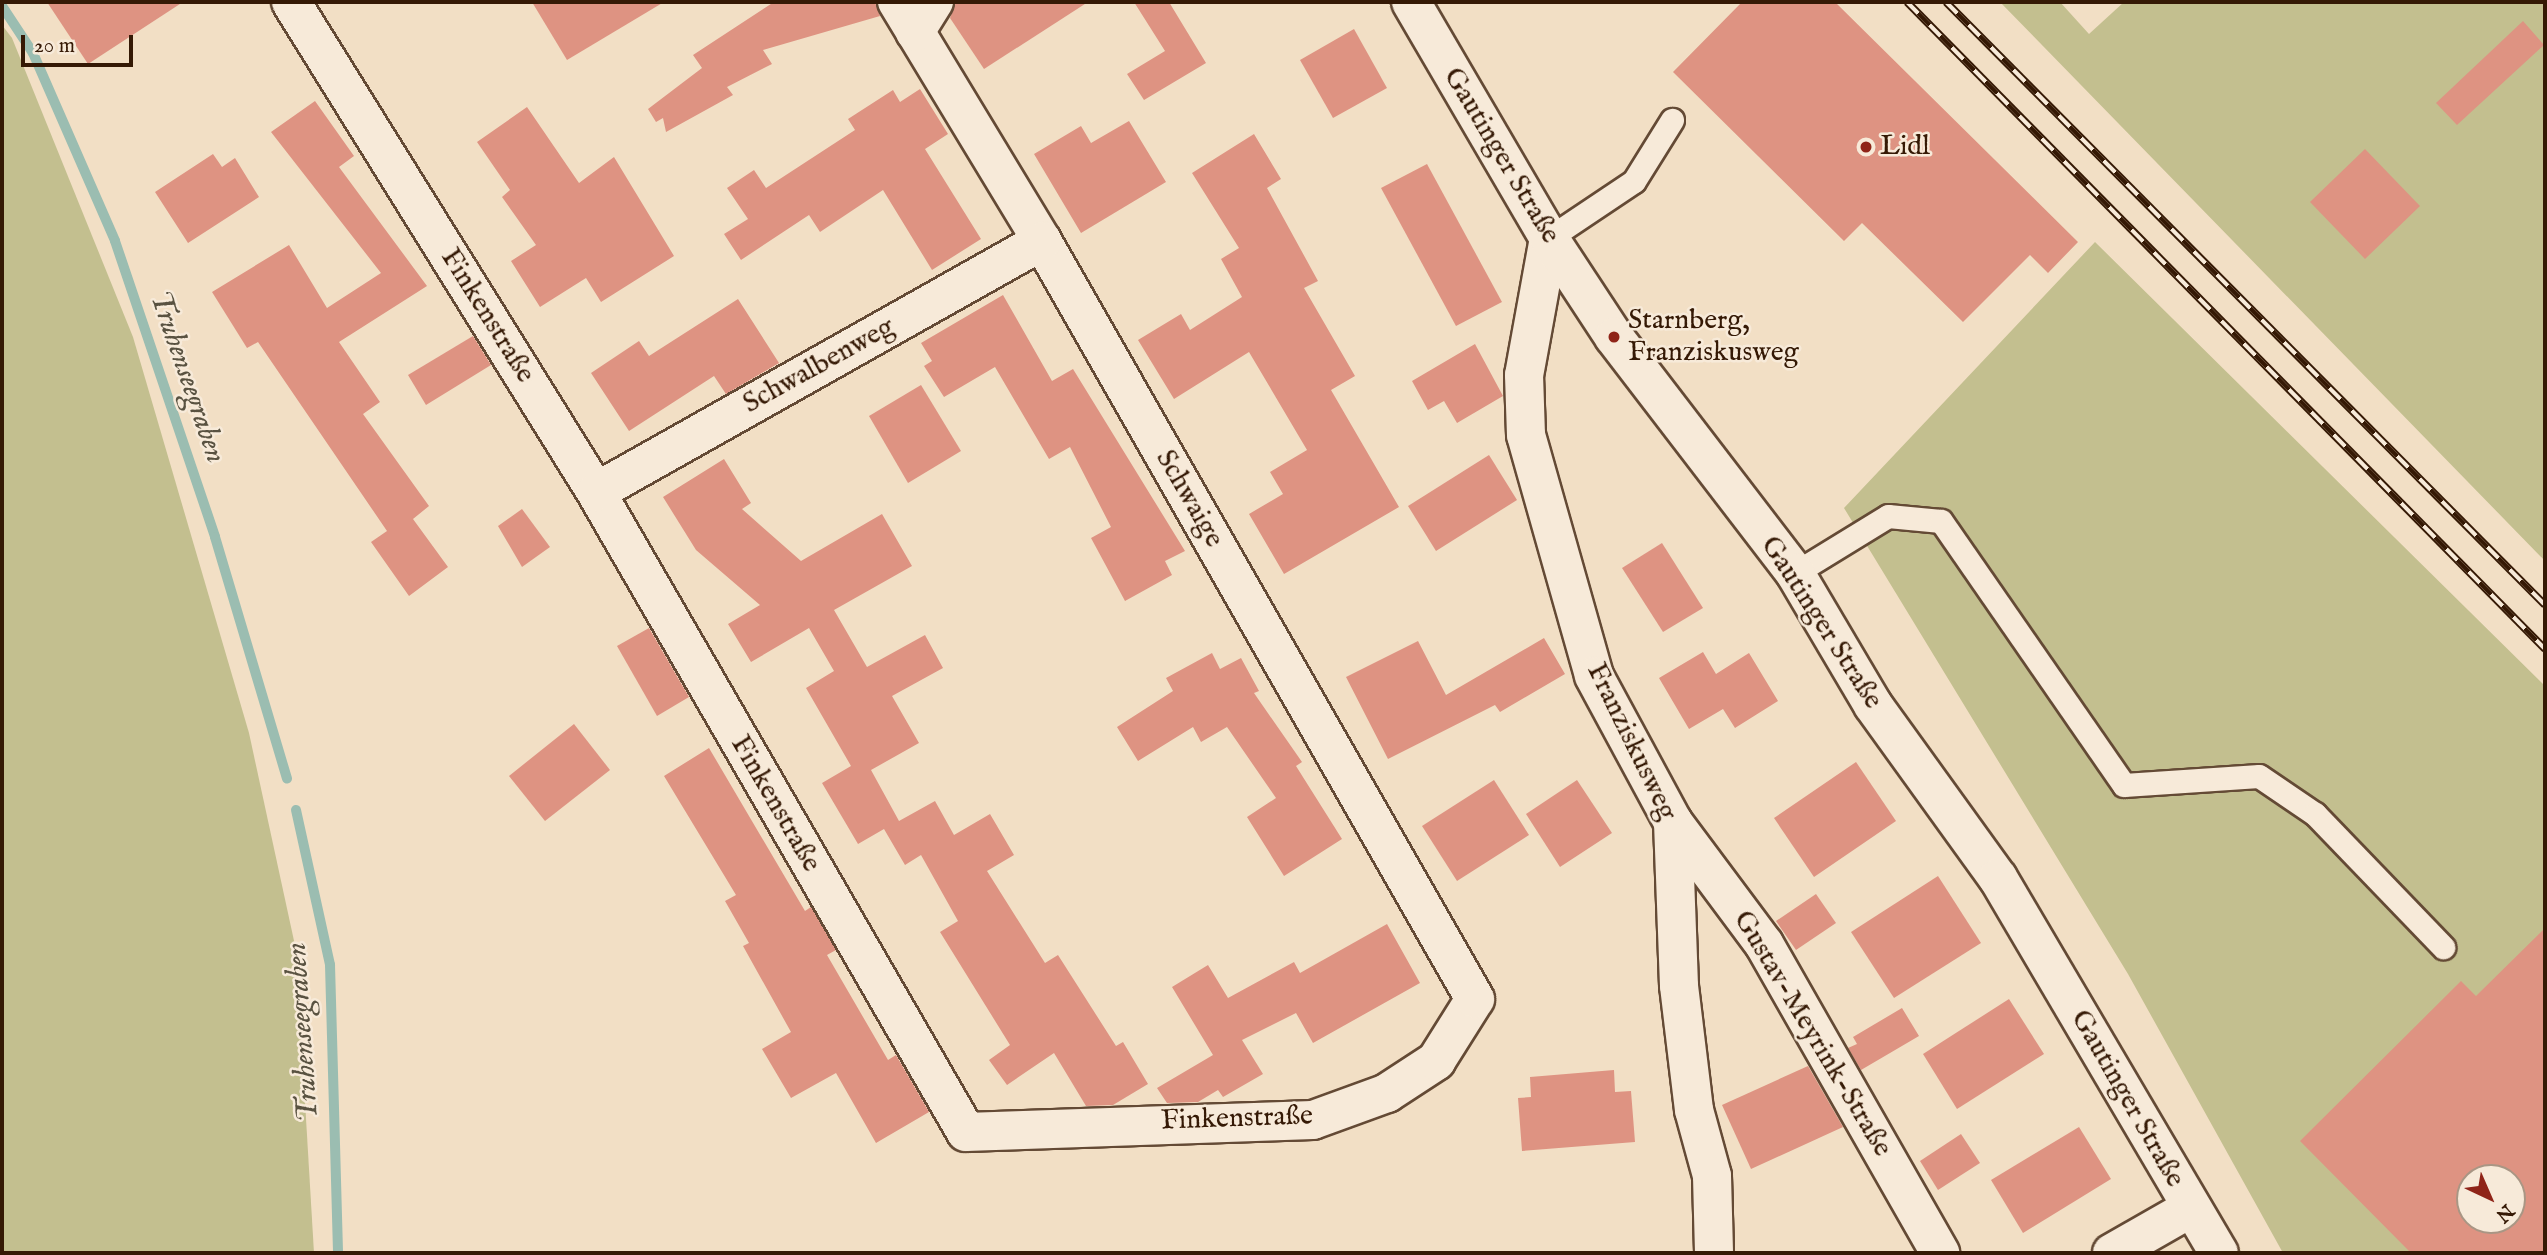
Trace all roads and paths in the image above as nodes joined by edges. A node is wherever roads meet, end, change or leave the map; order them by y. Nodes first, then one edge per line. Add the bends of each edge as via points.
1 (291, 2) edge
2 (1411, 2) edge
3 (915, 12) edge
4 (1672, 120) dead end
5 (1549, 238) junction
6 (1042, 240) junction
7 (596, 492) junction
8 (1795, 573) junction
9 (1673, 822) junction
10 (2442, 947) dead end
11 (1475, 999) joint
12 (2191, 1208) junction
13 (1714, 1253) edge
14 (1940, 1253) edge
15 (2112, 1253) edge
16 (2219, 1253) edge

1 - 7 street, Finkenstraße
2 - 5 street, Gautinger Straße
3 - 6 street, Schwaige
4 - 5 lane via 1634,181
5 - 8 street, Gautinger Straße via 1614,337
5 - 9 street, Franziskusweg via 1524,375 1526,436 1594,676
6 - 7 street, Schwalbenweg
6 - 11 street, Schwaige
7 - 11 street, Finkenstraße via 966,1132 1313,1120 1387,1093 1436,1061
8 - 10 lane via 1888,516 1941,521 2124,785 2259,776 2315,814
8 - 12 street, Gautinger Straße via 1873,705 1998,878
9 - 13 street, Franziskusweg via 1679,986 1694,1110 1712,1176
9 - 14 street, Gustav-Meyrink-Straße via 1764,944
12 - 15 street
12 - 16 street, Gautinger Straße

